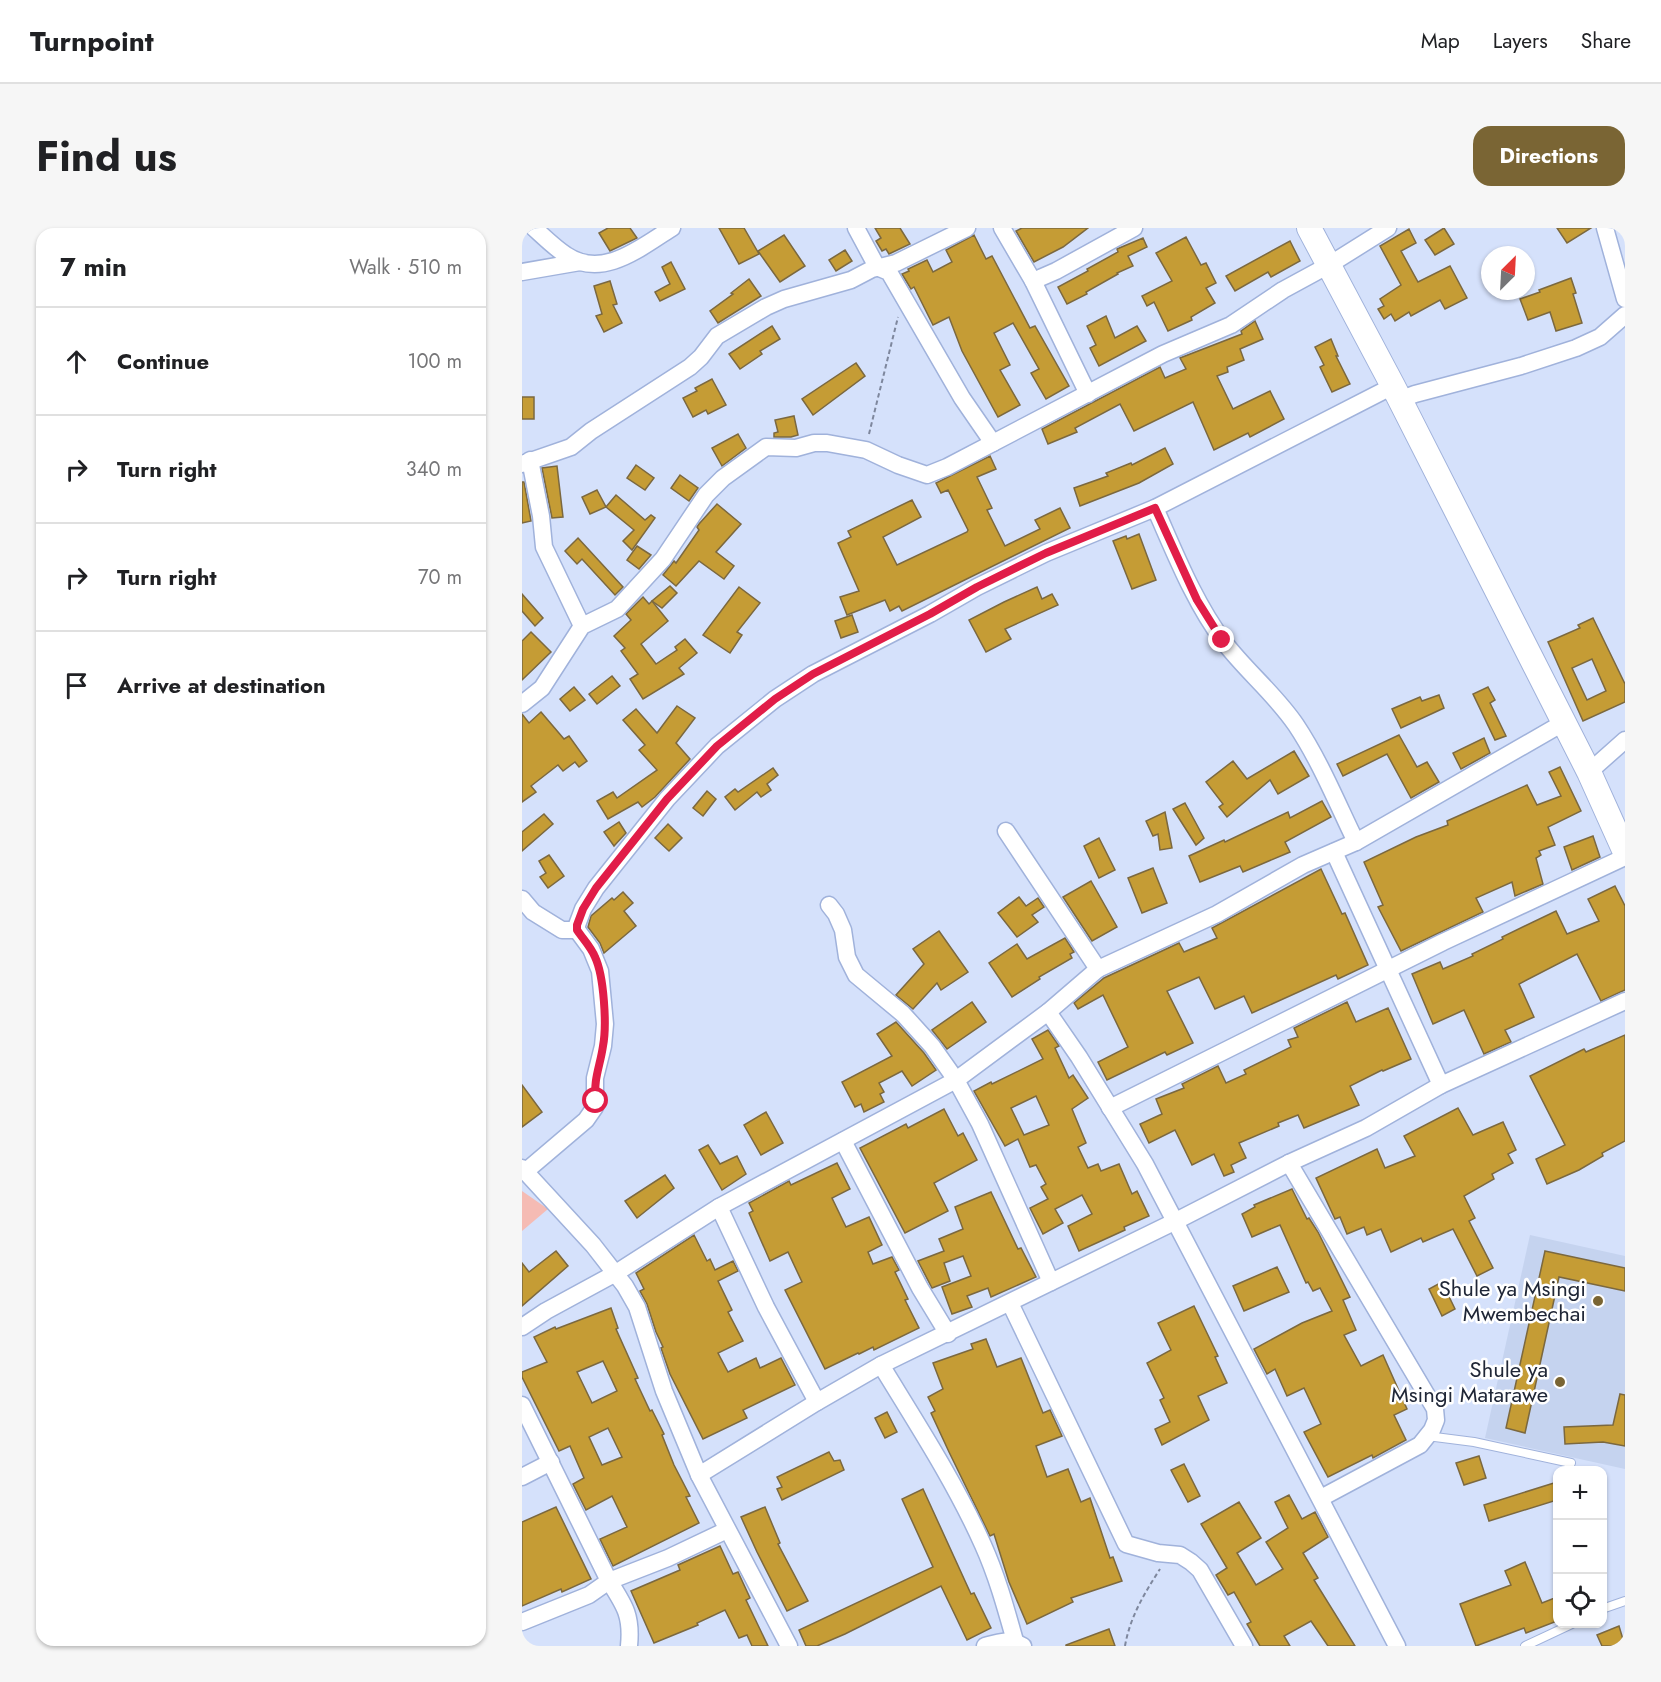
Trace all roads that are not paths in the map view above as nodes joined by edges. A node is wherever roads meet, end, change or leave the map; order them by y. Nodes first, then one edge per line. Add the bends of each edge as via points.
1 (534, 228) edge
2 (672, 228) edge
3 (856, 228) edge
4 (967, 228) edge
5 (1002, 228) edge
6 (1134, 228) edge
7 (1309, 228) edge
8 (1388, 228) edge
9 (1605, 228) edge
10 (581, 262) junction
11 (1329, 265) junction
12 (877, 267) junction
13 (522, 272) edge
14 (1033, 281) junction
15 (1625, 299) edge
16 (1625, 315) edge
17 (1396, 393) junction
18 (1088, 394) junction
19 (993, 443) junction
20 (526, 462) edge
21 (1155, 508) junction
22 (582, 626) junction
23 (522, 704) edge
24 (1563, 723) junction
25 (1625, 740) edge
26 (1589, 772) junction
27 (1006, 831) dead end
28 (1356, 842) junction
29 (1334, 852) junction
30 (1625, 852) edge
31 (1625, 857) edge
32 (522, 899) edge
33 (829, 905) dead end
34 (577, 930) junction
35 (1389, 968) junction
36 (1098, 969) junction
37 (1625, 1001) edge
38 (1048, 1012) junction
39 (956, 1080) junction
40 (1441, 1085) junction
41 (1110, 1108) junction
42 (843, 1141) junction
43 (1290, 1163) junction
44 (524, 1169) edge
45 (718, 1207) junction
46 (1174, 1222) junction
47 (616, 1273) junction
48 (1052, 1282) junction
49 (1010, 1302) junction
50 (522, 1327) edge
51 (948, 1334) junction
52 (881, 1365) junction
53 (817, 1402) junction
54 (522, 1405) edge
55 (1427, 1436) junction
56 (551, 1462) junction
57 (1571, 1463) dead end
58 (699, 1475) junction
59 (522, 1478) edge
60 (1321, 1498) junction
61 (727, 1530) junction
62 (609, 1581) junction
63 (1625, 1601) edge
64 (1607, 1607) edge
65 (522, 1622) edge
66 (1562, 1628) edge
67 (1019, 1644) edge
68 (629, 1646) edge
69 (789, 1646) edge
70 (985, 1646) edge
71 (1244, 1646) edge
72 (1397, 1646) edge
73 (1525, 1646) edge

1 - 10 street via 567,256
2 - 10 street via 621,260 597,265
3 - 12 street
4 - 12 street via 896,263
5 - 14 street
6 - 14 street
7 - 11 street
8 - 11 street
9 - 15 street
10 - 13 street
11 - 17 street
11 - 18 street via 1231,325 1163,354
12 - 19 street via 889,272 962,398
12 - 20 street via 851,280 784,299 754,313 717,336 690,367 571,447
14 - 18 street
16 - 17 street via 1600,337 1576,348 1415,394
17 - 21 street via 1370,400
17 - 24 street
18 - 19 street
19 - 22 street via 927,475 866,450 827,443 766,447 706,495 663,559 617,609
20 - 22 street via 541,516 544,548
21 - 28 street via 1197,600 1222,640 1297,727
21 - 34 street via 1046,553 977,587 813,674 775,699 717,746 667,799 596,888 583,909
22 - 23 street via 542,688
24 - 26 street
24 - 28 street
25 - 26 street
26 - 30 street
27 - 36 street
28 - 29 street
29 - 35 street
29 - 36 street via 1303,865 1217,914
31 - 35 street
32 - 34 street via 533,912 562,930
33 - 39 street via 843,930 847,957 856,975 903,1014
34 - 44 street via 596,958 601,982 605,1024 595,1078 595,1107 586,1120
35 - 40 street
35 - 41 street
36 - 38 street
37 - 40 street
38 - 39 street
38 - 41 street
39 - 42 street
39 - 48 street
40 - 43 street via 1366,1128
41 - 46 street via 1145,1164
42 - 45 street
42 - 51 street
43 - 46 street
43 - 55 street via 1435,1409 1436,1420
44 - 47 street
45 - 47 street
45 - 53 street
46 - 48 street
46 - 60 street
47 - 50 street
47 - 58 street via 637,1306 664,1391
48 - 49 street
49 - 51 street
49 - 71 street via 1126,1544 1186,1558 1200,1570
51 - 52 street
52 - 53 street
52 - 67 street via 983,1545
53 - 58 street
54 - 56 street
55 - 57 lane
55 - 60 street via 1420,1445
56 - 59 street
56 - 62 street
58 - 61 street
60 - 72 street
61 - 62 street
61 - 69 street
62 - 65 street via 589,1595
62 - 68 street via 629,1617
63 - 64 lane
66 - 73 lane
67 - 70 street via 1003,1640

